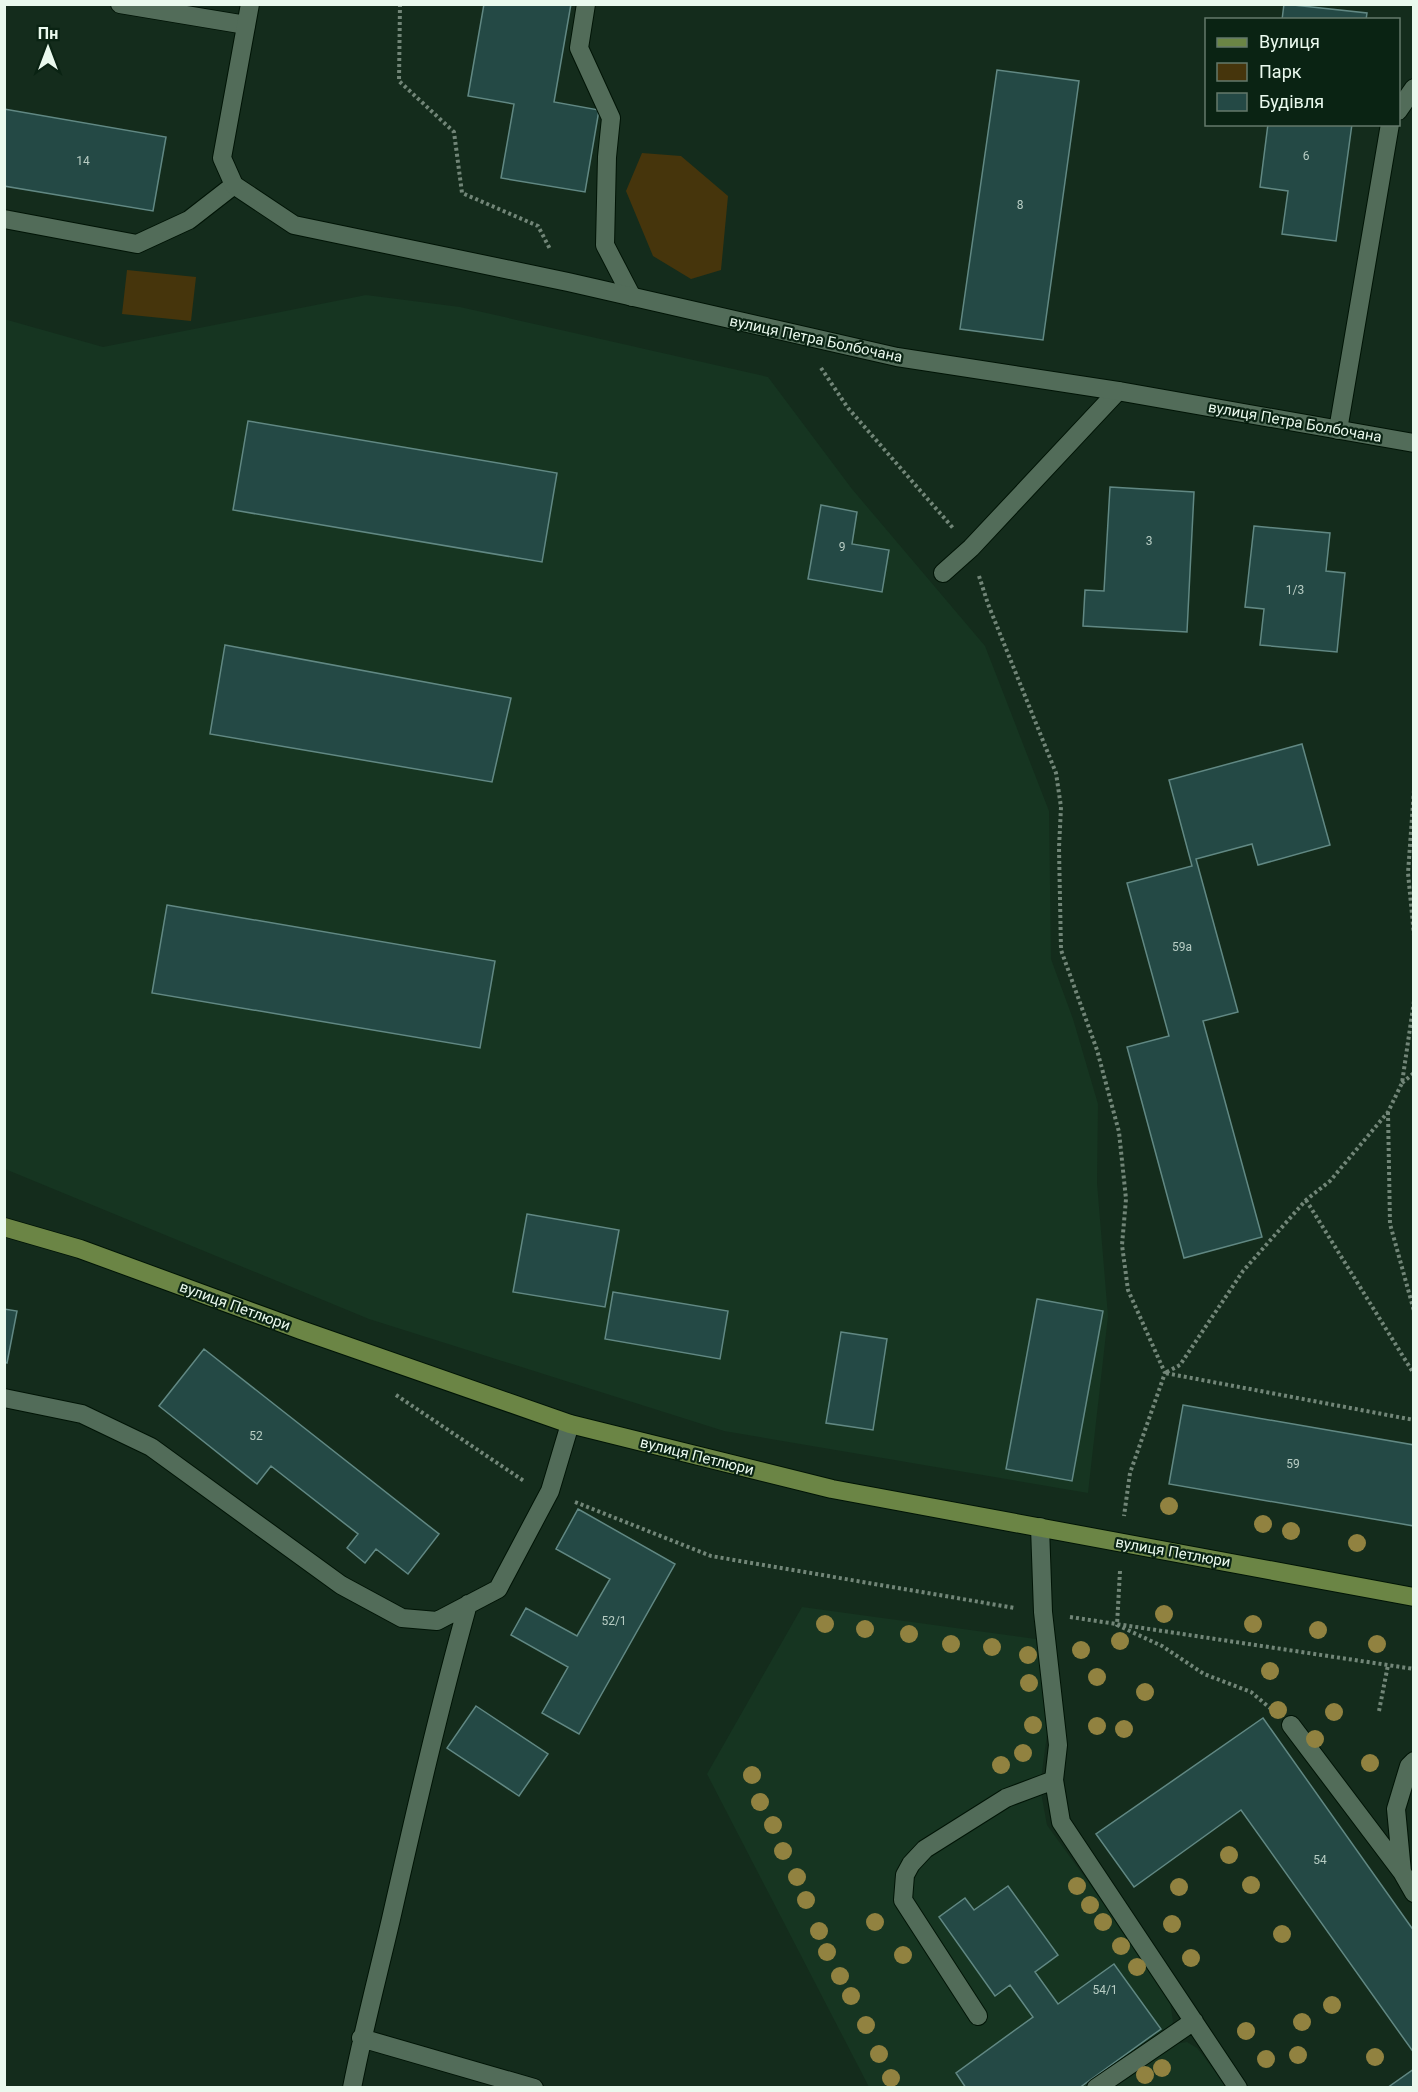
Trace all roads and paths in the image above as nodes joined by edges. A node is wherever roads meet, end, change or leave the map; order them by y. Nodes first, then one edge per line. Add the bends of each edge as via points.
1 (120, 4) edge
2 (250, 4) edge
3 (400, 4) edge
4 (586, 4) edge
5 (246, 25) junction
6 (1413, 88) edge
7 (1400, 108) edge
8 (1390, 126) edge
9 (234, 185) junction
10 (4, 219) edge
11 (568, 282) junction
12 (633, 297) junction
13 (799, 337) junction
14 (1118, 391) junction
15 (1338, 430) junction
16 (1413, 443) edge
17 (971, 548) junction
18 (943, 573) dead end
19 (1413, 790) edge
20 (1413, 935) edge
21 (1413, 1001) edge
22 (1413, 1073) edge
23 (1402, 1083) junction
24 (1388, 1112) junction
25 (1306, 1200) junction
26 (4, 1227) edge
27 (1413, 1311) edge
28 (1165, 1373) junction
29 (1413, 1374) edge
30 (390, 1391) dead end
31 (4, 1398) edge
32 (1413, 1420) edge
33 (570, 1424) junction
34 (550, 1491) junction
35 (1041, 1527) junction
36 (1121, 1543) junction
37 (1413, 1597) edge
38 (468, 1604) junction
39 (1043, 1612) junction
40 (1117, 1625) junction
41 (1388, 1665) junction
42 (1413, 1669) edge
43 (1379, 1711) dead end
44 (1292, 1725) joint
45 (1413, 1761) edge
46 (1054, 1780) junction
47 (1402, 1872) junction
48 (1413, 1893) edge
49 (978, 2016) dead end
50 (1194, 2021) junction
51 (361, 2038) junction
52 (352, 2088) edge
53 (534, 2088) edge
54 (1096, 2088) edge
55 (1239, 2088) edge

1 - 5 street
2 - 5 street
3 - 11 path via 399,81 454,132 462,193 538,226
4 - 12 street via 579,48 611,118 605,245
5 - 9 street via 222,158
6 - 7 street
8 - 15 street
9 - 10 street via 189,220 137,244
9 - 11 street, вулиця Петра Болбочана via 294,225
11 - 12 street, вулиця Петра Болбочана
12 - 13 street, вулиця Петра Болбочана
13 - 14 street, вулиця Петра Болбочана via 897,357
13 - 17 path via 848,408
14 - 15 street, вулиця Петра Болбочана
14 - 17 street
15 - 16 street, вулиця Петра Болбочана
17 - 18 street
17 - 28 path via 988,604 1056,773 1061,807 1061,950 1097,1050 1119,1131 1126,1199 1122,1245 1128,1290
19 - 20 path via 1408,873
21 - 23 path
22 - 23 path
23 - 24 path
24 - 25 path via 1330,1181
24 - 27 path via 1390,1224
25 - 28 path via 1243,1271 1180,1365
25 - 29 path
26 - 33 main road, вулиця Петлюри via 80,1249
28 - 32 path
28 - 36 path via 1130,1473
30 - 34 path via 518,1478
31 - 38 street via 82,1414 151,1448 342,1585 402,1618 436,1621
33 - 34 street
33 - 35 main road, вулиця Петлюри via 832,1489
34 - 38 street via 498,1589
34 - 39 path via 711,1556
35 - 36 main road, вулиця Петлюри
35 - 39 street
36 - 37 main road, вулиця Петлюри
36 - 40 path
38 - 51 street
39 - 40 path
39 - 46 street via 1058,1745
40 - 41 path
40 - 44 path via 1162,1646 1204,1674 1251,1692
41 - 42 path
41 - 43 path
44 - 47 street
45 - 47 street via 1395,1809
46 - 49 street via 1006,1798 925,1850 905,1875 903,1900
46 - 50 street via 1060,1822
47 - 48 street
50 - 54 street
50 - 55 street
51 - 52 street
51 - 53 street

